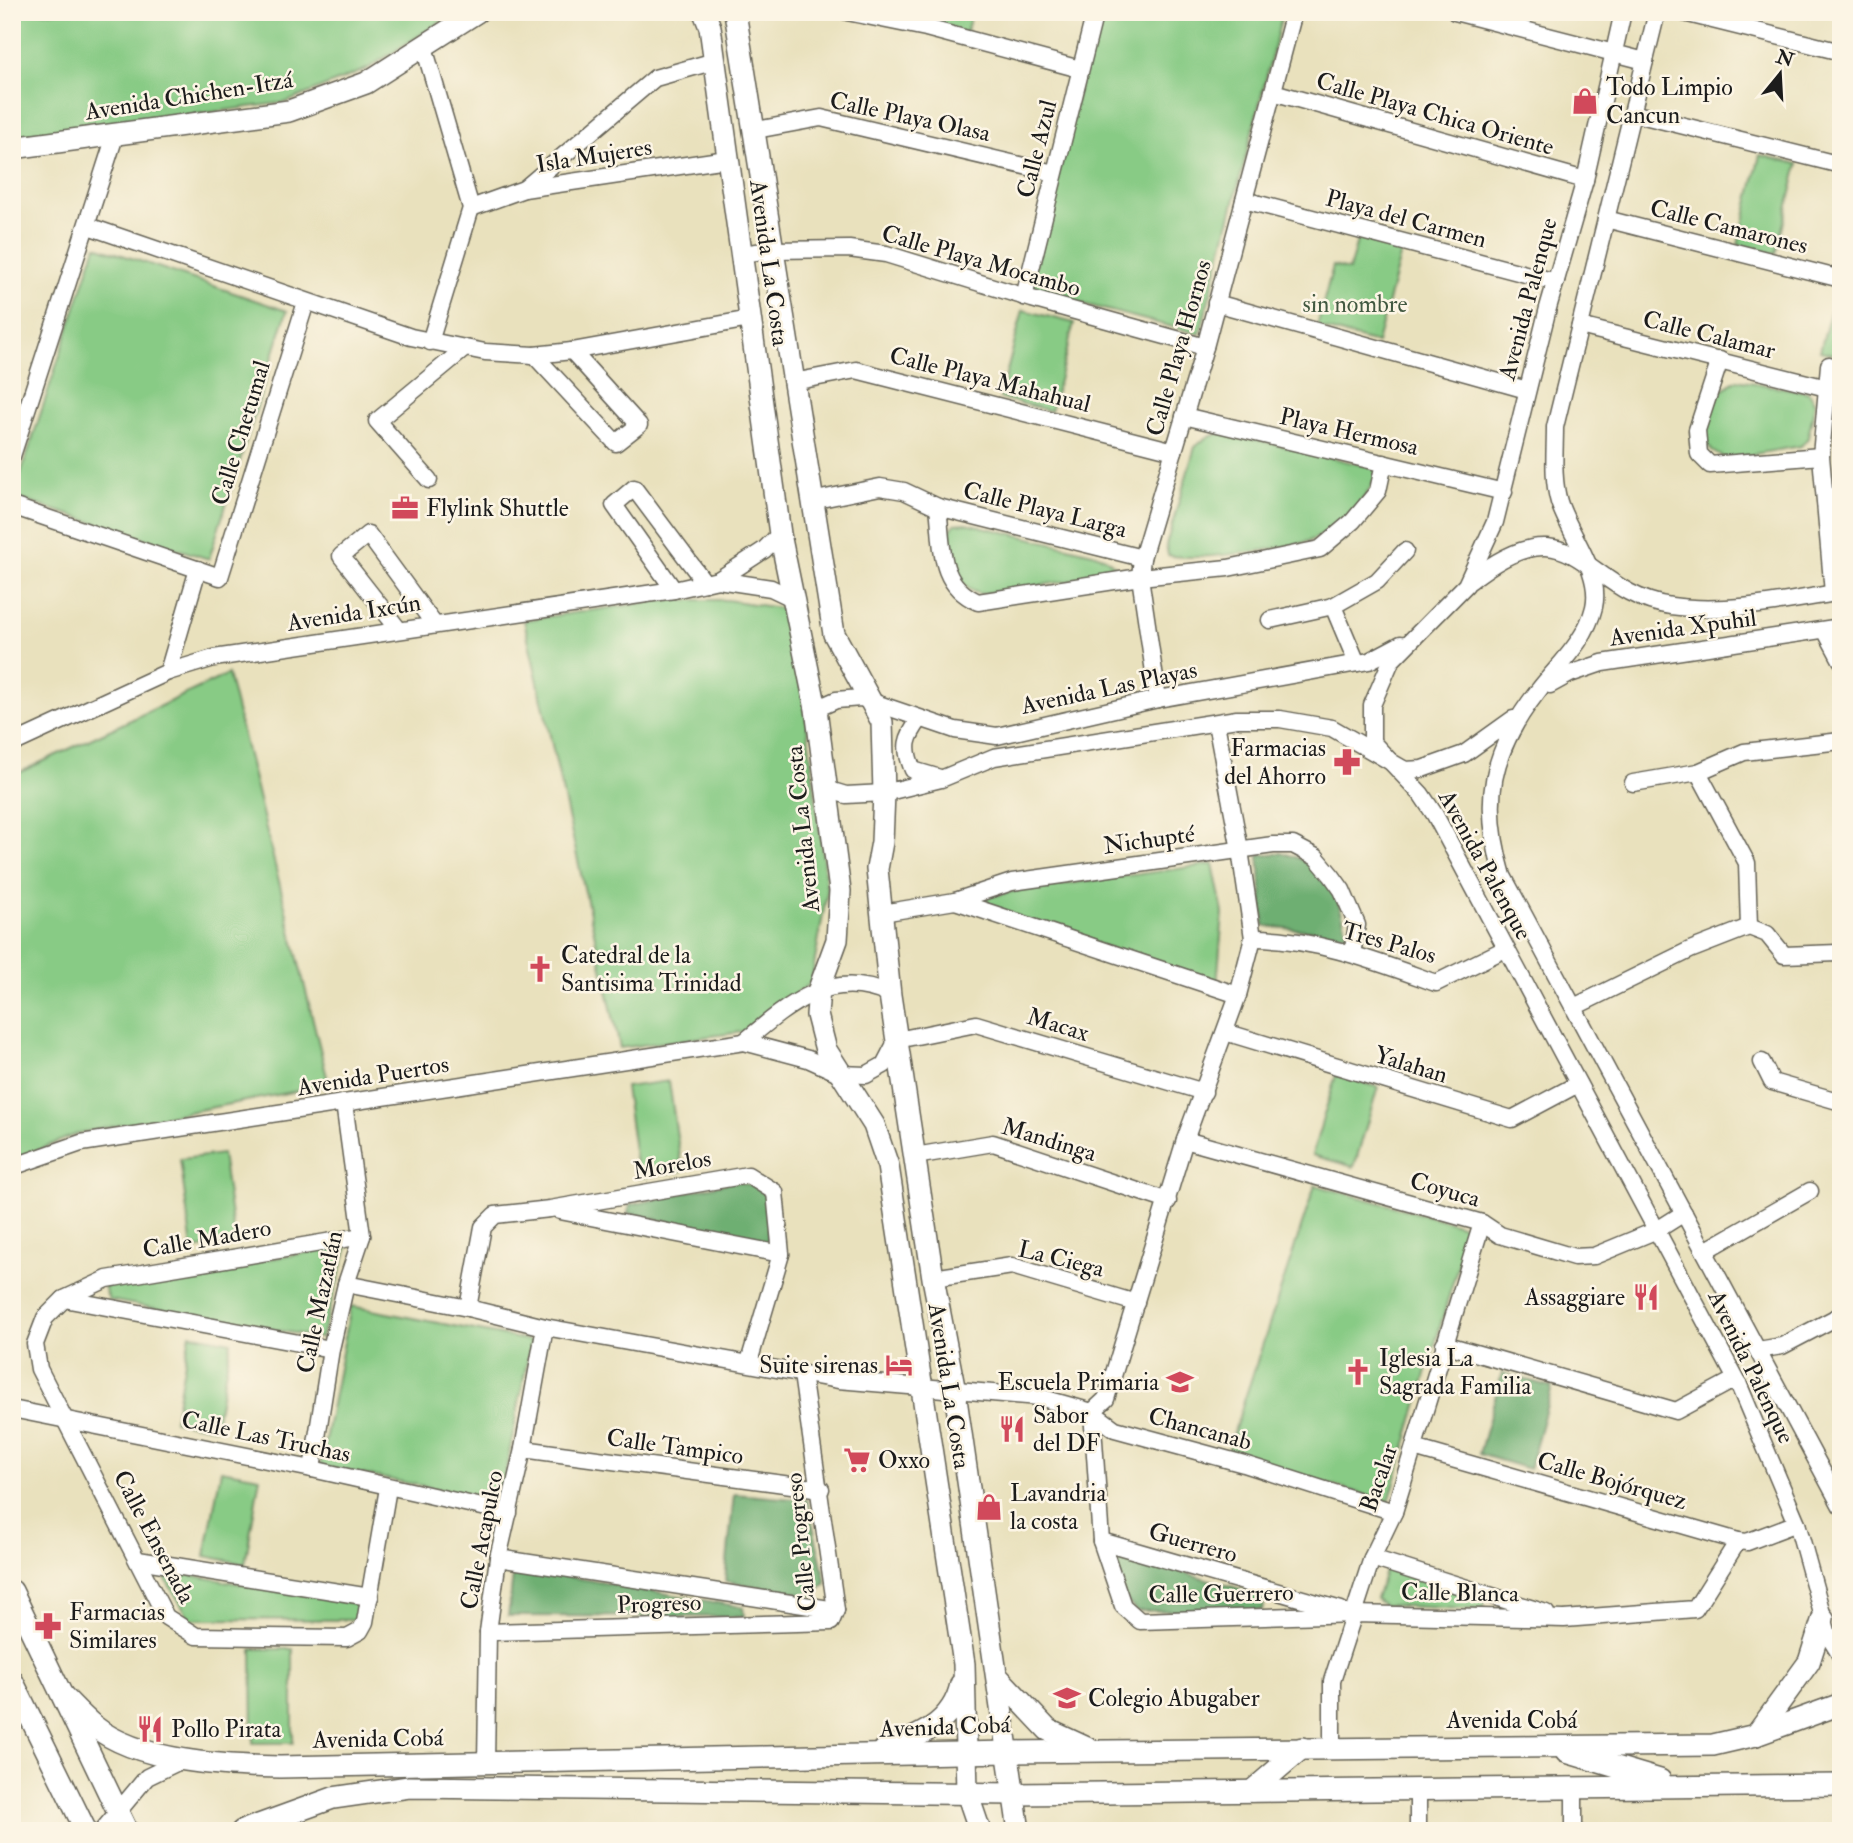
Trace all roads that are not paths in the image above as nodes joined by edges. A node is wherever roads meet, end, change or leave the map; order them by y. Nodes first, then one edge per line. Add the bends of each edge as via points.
1 (477, 12) edge
2 (704, 12) edge
3 (736, 12) edge
4 (847, 12) edge
5 (1095, 12) edge
6 (1294, 12) edge
7 (1455, 12) edge
8 (1623, 12) edge
9 (1657, 12) edge
10 (1680, 12) edge
11 (424, 47) junction
12 (1613, 52) junction
13 (1841, 52) edge
14 (715, 61) junction
15 (1645, 61) junction
16 (1080, 69) junction
17 (1273, 92) junction
18 (1632, 113) junction
19 (756, 130) junction
20 (115, 136) junction
21 (12, 148) edge
22 (727, 159) junction
23 (1841, 165) edge
24 (1054, 173) junction
25 (1585, 180) junction
26 (524, 189) junction
27 (1244, 201) junction
28 (471, 208) junction
29 (1606, 219) junction
30 (88, 226) junction
31 (772, 250) junction
32 (741, 254) junction
33 (1841, 279) edge
34 (1556, 282) junction
35 (1024, 297) junction
36 (306, 302) junction
37 (1216, 303) junction
38 (750, 319) junction
39 (1580, 326) junction
40 (430, 342) junction
41 (1205, 347) junction
42 (464, 349) junction
43 (572, 351) junction
44 (534, 355) junction
45 (1720, 360) junction
46 (1829, 365) dead end
47 (793, 383) junction
48 (1827, 388) junction
49 (1527, 390) junction
50 (1185, 416) junction
51 (1174, 451) junction
52 (12, 456) edge
53 (1821, 456) junction
54 (1384, 463) junction
55 (429, 480) dead end
56 (1504, 492) junction
57 (811, 500) junction
58 (12, 506) edge
59 (938, 506) junction
60 (816, 530) junction
61 (780, 534) junction
62 (1405, 551) dead end
63 (1142, 558) junction
64 (1585, 561) junction
65 (198, 569) junction
66 (1140, 577) junction
67 (712, 581) junction
68 (1466, 584) junction
69 (674, 590) junction
70 (1837, 593) edge
71 (794, 599) junction
72 (1333, 606) junction
73 (1270, 620) dead end
74 (434, 624) junction
75 (1833, 628) edge
76 (399, 630) junction
77 (1413, 638) junction
78 (1841, 660) edge
79 (1357, 663) junction
80 (168, 672) junction
81 (1537, 692) junction
82 (1158, 699) junction
83 (871, 700) junction
84 (816, 709) junction
85 (920, 719) junction
86 (1216, 723) junction
87 (1841, 741) edge
88 (12, 744) edge
89 (1382, 756) junction
90 (1698, 772) junction
91 (941, 779) junction
92 (1633, 783) dead end
93 (827, 789) junction
94 (884, 793) junction
95 (1241, 850) junction
96 (955, 901) junction
97 (882, 913) junction
98 (1749, 927) junction
99 (1253, 938) junction
100 (1505, 950) junction
101 (1838, 953) dead end
102 (1352, 954) junction
103 (819, 989) junction
104 (890, 995) junction
105 (1238, 995) junction
106 (1574, 1007) junction
107 (1225, 1032) junction
108 (897, 1040) junction
109 (744, 1042) junction
110 (1762, 1062) dead end
111 (841, 1074) junction
112 (1578, 1084) junction
113 (1204, 1092) junction
114 (1841, 1102) edge
115 (344, 1103) junction
116 (1185, 1140) junction
117 (915, 1156) junction
118 (12, 1167) edge
119 (1810, 1191) dead end
120 (1168, 1201) junction
121 (550, 1209) junction
122 (1684, 1213) junction
123 (1482, 1223) junction
124 (1657, 1230) junction
125 (362, 1236) junction
126 (1705, 1251) junction
127 (781, 1254) junction
128 (933, 1278) junction
129 (346, 1284) junction
130 (64, 1300) junction
131 (1136, 1303) junction
132 (468, 1308) junction
133 (1841, 1315) edge
134 (45, 1318) joint
135 (545, 1327) junction
136 (1444, 1344) junction
137 (331, 1349) junction
138 (1758, 1350) junction
139 (749, 1362) junction
140 (802, 1374) junction
141 (1738, 1383) junction
142 (923, 1387) junction
143 (955, 1392) junction
144 (12, 1409) edge
145 (1092, 1412) junction
146 (66, 1419) junction
147 (1414, 1448) junction
148 (523, 1449) junction
149 (312, 1469) junction
150 (388, 1488) junction
151 (821, 1489) junction
152 (1841, 1506) edge
153 (1394, 1511) junction
154 (509, 1513) junction
155 (1797, 1522) junction
156 (1101, 1541) junction
157 (1738, 1541) junction
158 (498, 1558) junction
159 (1372, 1558) junction
160 (138, 1560) junction
161 (12, 1591) edge
162 (370, 1597) junction
163 (1354, 1614) junction
164 (833, 1616) junction
165 (1564, 1619) junction
166 (1831, 1629) edge
167 (488, 1632) junction
168 (994, 1653) junction
169 (1841, 1656) edge
170 (964, 1660) junction
171 (998, 1677) junction
172 (12, 1680) edge
173 (63, 1696) junction
174 (1841, 1703) edge
175 (1756, 1735) junction
176 (1544, 1746) junction
177 (1301, 1748) junction
178 (1332, 1748) junction
179 (1094, 1751) junction
180 (1008, 1752) junction
181 (966, 1754) junction
182 (871, 1755) junction
183 (776, 1757) junction
184 (180, 1761) junction
185 (486, 1763) junction
186 (360, 1765) junction
187 (1841, 1785) edge
188 (409, 1787) junction
189 (1682, 1787) junction
190 (1574, 1788) junction
191 (1418, 1789) junction
192 (698, 1790) junction
193 (1252, 1791) junction
194 (967, 1794) junction
195 (1015, 1794) junction
196 (122, 1822) edge
197 (86, 1831) edge
198 (102, 1831) edge
199 (242, 1831) edge
200 (980, 1831) edge
201 (1019, 1831) edge
202 (1418, 1831) edge
203 (1574, 1831) edge

1 - 11 main road, Avenida Chichen-Itzá
2 - 14 main road, Avenida La Costa
3 - 19 main road, Avenida La Costa
4 - 16 street
5 - 16 street, Calle Azul
6 - 17 street, Calle Playa Hornos
7 - 12 street
8 - 12 street, Avenida Palenque
9 - 15 street, Avenida Palenque
10 - 13 street
11 - 20 main road, Avenida Chichen-Itzá via 366,83 289,111
11 - 28 street
12 - 15 street
12 - 25 street, Avenida Palenque
14 - 22 main road, Avenida La Costa
14 - 26 street via 654,78
15 - 18 street, Avenida Palenque
16 - 24 street, Calle Azul
17 - 25 street, Calle Playa Chica Oriente
17 - 27 street, Calle Playa Hornos
18 - 23 street
18 - 29 street, Avenida Palenque
19 - 24 street, Calle Playa Olasa via 821,118
19 - 31 main road, Avenida La Costa
20 - 21 main road, Avenida Chichen-Itzá
20 - 30 street
22 - 26 street, Isla Mujeres
22 - 32 main road, Avenida La Costa
24 - 35 street, Calle Azul
25 - 34 street, Avenida Palenque
26 - 28 street, Isla Mujeres
27 - 34 street, Playa del Carmen
27 - 37 street, Calle Playa Hornos
28 - 40 street
29 - 33 street, Calle Camarones
29 - 39 street, Avenida Palenque
30 - 36 street
30 - 52 street
31 - 32 street, Calle Playa Mocambo
31 - 35 street, Calle Playa Mocambo via 849,249 886,254
31 - 47 main road, Avenida La Costa
32 - 38 main road, Avenida La Costa
34 - 49 street, Avenida Palenque
35 - 41 street, Calle Playa Mocambo
36 - 40 street
36 - 65 street, Calle Chetumal via 220,577
37 - 41 street, Calle Playa Hornos
37 - 49 street
38 - 43 street
38 - 61 main road, Avenida La Costa
39 - 45 street, Calle Calamar
39 - 64 street, Avenida Palenque via 1555,427 1554,474 1559,502
40 - 42 street
41 - 50 street, Calle Playa Hornos
42 - 44 street
42 - 55 street via 377,421
43 - 44 street
43 - 44 street via 639,425 616,443
45 - 48 street, Calle Calamar
45 - 53 street via 1697,430 1699,454 1704,460 1710,465
46 - 48 street
47 - 51 street, Calle Playa Mahahual via 856,370
47 - 57 main road, Avenida La Costa
48 - 53 street
49 - 56 street, Avenida Palenque
50 - 51 street, Calle Playa Hornos
50 - 54 street, Playa Hermosa
51 - 63 street, Calle Playa Hornos
53 - 70 street
54 - 56 street, Playa Hermosa
54 - 66 street, Calle Playa Larga via 1378,491 1353,522 1320,550 1228,568
56 - 68 street, Avenida Palenque
57 - 59 street, Calle Playa Larga via 880,487 904,491
57 - 60 main road, Avenida La Costa
58 - 65 street
59 - 63 street, Calle Playa Larga
59 - 66 street, Calle Playa Larga via 947,576 961,595 978,602
60 - 61 main road via 796,527
60 - 83 main road, Avenida La Costa via 834,634
61 - 67 street, Avenida Ixcún via 764,550
61 - 71 main road, Avenida La Costa
62 - 72 street via 1377,581
63 - 66 street, Calle Playa Hornos
64 - 68 street, Avenida Xpuhil via 1559,549 1533,548 1499,560
64 - 70 street, Avenida Xpuhil via 1631,592 1668,606 1711,609
64 - 81 street, Avenida Palenque via 1595,585 1589,625
65 - 80 street
66 - 82 street, Calle Playa Hornos
67 - 69 street, Avenida Ixcún
67 - 69 street via 634,488 614,505
67 - 71 street, Avenida Ixcún via 771,588
68 - 77 street, Avenida Palenque
69 - 74 street, Avenida Ixcún
71 - 84 main road, Avenida La Costa
72 - 73 street
72 - 79 street
74 - 76 street, Avenida Ixcún
74 - 76 street via 368,534 341,556
75 - 78 street
75 - 81 street, Avenida Xpuhil via 1602,663
76 - 80 street, Avenida Ixcún via 214,658
77 - 79 street, Avenida Las Playas
77 - 89 street, Avenida Palenque via 1391,661 1372,705 1370,734
79 - 82 street, Avenida Las Playas
80 - 88 street, Avenida Ixcún
81 - 89 street via 1500,730 1443,764 1405,770
81 - 106 street, Avenida Palenque via 1506,740 1489,814 1503,876
82 - 85 street, Avenida Las Playas via 997,736
83 - 84 street, Avenida Las Playas via 844,698
83 - 85 street, Avenida Las Playas
83 - 94 main road, Avenida La Costa via 882,722
84 - 93 main road, Avenida La Costa
85 - 91 street via 907,738 906,753 913,770
86 - 89 street, Avenida Las Playas via 1280,719 1332,729
86 - 91 street, Avenida Las Playas via 994,757
86 - 95 street
87 - 90 street via 1744,752
89 - 100 street, Avenida Palenque via 1435,815
90 - 92 street
90 - 98 street via 1747,863
91 - 94 street, Avenida Las Playas
93 - 94 street, Avenida Las Playas via 856,796
93 - 103 main road, Avenida La Costa via 840,891 837,940
94 - 97 main road, Avenida La Costa via 877,869
95 - 96 street, Nichupté via 1013,882
95 - 99 street
95 - 102 street, Nichupté via 1293,845 1316,857 1342,890 1357,925
96 - 97 street, Nichupté
96 - 105 street
97 - 104 main road, Avenida La Costa
98 - 101 street via 1767,934 1784,955
98 - 106 street via 1690,950
99 - 102 street, Tres Palos
99 - 105 street
100 - 102 street, Tres Palos via 1436,983
100 - 112 street, Avenida Palenque
103 - 104 street, Avenida Puertos via 848,983
103 - 109 street, Avenida Puertos
103 - 111 main road, Avenida La Costa via 817,1016 825,1050
104 - 108 main road, Avenida La Costa
105 - 107 street
106 - 122 street, Avenida Palenque
107 - 112 street, Yalahan via 1512,1119
107 - 113 street
108 - 111 street via 884,1065 866,1075
108 - 113 street, Macax via 976,1024
108 - 117 main road, Avenida La Costa
109 - 111 street, Avenida Puertos via 808,1059
109 - 115 street, Avenida Puertos
110 - 114 street via 1772,1082
111 - 142 main road, Avenida La Costa via 874,1125 888,1166
112 - 124 street, Avenida Palenque
113 - 116 street
115 - 118 street, Avenida Puertos via 81,1143
115 - 125 street, Calle Mazatlán
116 - 120 street
116 - 123 street, Coyuca
117 - 120 street, Mandinga via 993,1143
117 - 128 main road, Avenida La Costa
119 - 126 street
120 - 131 street
121 - 127 street
121 - 127 street, Morelos via 748,1175 775,1192
121 - 132 street, Morelos via 495,1215 483,1227
122 - 124 street, Coyuca
122 - 126 street, Avenida Palenque
123 - 124 street, Coyuca via 1500,1235 1574,1257 1594,1256
123 - 136 street, Bacalar
124 - 141 street, Avenida Palenque
125 - 129 street, Calle Mazatlán
125 - 130 street, Calle Madero via 107,1279
126 - 138 street, Avenida Palenque
127 - 139 street, Morelos
128 - 131 street, La Ciega via 1012,1266
128 - 143 main road, Avenida La Costa
129 - 132 street
129 - 137 street, Calle Mazatlán
130 - 134 street, Calle Madero
130 - 137 street
131 - 145 street via 1106,1399
132 - 135 street
133 - 138 street via 1782,1346
134 - 146 street, Calle Ensenada via 35,1344 39,1369
135 - 139 street
135 - 148 street, Calle Acapulco
136 - 141 street via 1676,1411 1728,1383
136 - 147 street, Bacalar
137 - 149 street, Calle Mazatlán
138 - 152 street, Avenida Palenque
139 - 140 street
140 - 142 street
140 - 151 street, Calle Progreso
141 - 155 street, Avenida Palenque
142 - 143 street, Chancanab
142 - 170 main road, Avenida La Costa
143 - 145 street, Chancanab via 1039,1397
143 - 168 main road, Avenida La Costa
144 - 146 street, Calle Las Truchas
145 - 153 street, Chancanab via 1115,1429
145 - 156 street, Calle Guerrero
146 - 149 street, Calle Las Truchas
146 - 160 street, Calle Ensenada
147 - 153 street, Bacalar
147 - 157 street, Calle Bojórquez
148 - 151 street, Calle Tampico
148 - 154 street, Calle Acapulco
149 - 150 street, Calle Las Truchas
150 - 154 street, Calle Las Truchas
150 - 162 street, Calle Ensenada
151 - 164 street, Calle Progreso
153 - 159 street, Bacalar
154 - 158 street, Calle Acapulco
155 - 157 street via 1747,1542
155 - 166 street, Avenida Palenque
156 - 163 street, Guerrero
156 - 163 street, Calle Guerrero via 1123,1606 1140,1621
157 - 165 street, Calle Blanca via 1695,1609
158 - 164 street
158 - 167 street, Calle Acapulco
159 - 163 street, Bacalar
159 - 165 street, Calle Blanca
160 - 162 street
160 - 162 street, Calle Ensenada via 166,1617 196,1636 348,1638 365,1622
161 - 173 main road
163 - 165 street, Calle Blanca
163 - 178 street, Bacalar via 1332,1681
164 - 167 street, Progreso
166 - 169 street, Avenida Palenque
166 - 175 main road
167 - 185 street, Calle Acapulco
168 - 170 main road
168 - 171 main road, Avenida La Costa
170 - 181 main road, Avenida La Costa
170 - 182 main road via 959,1691 949,1712 933,1728
171 - 179 main road via 1048,1730
171 - 180 main road, Avenida La Costa
172 - 197 main road
173 - 184 main road, Avenida Cobá via 95,1727 125,1743
173 - 196 main road
174 - 175 main road, Avenida Cobá
175 - 176 main road, Avenida Cobá via 1713,1745
176 - 178 main road, Avenida Cobá
176 - 189 main road
177 - 178 main road, Avenida Cobá
177 - 179 main road, Avenida Cobá
177 - 193 main road
179 - 180 main road, Avenida Cobá
180 - 181 main road, Avenida Cobá
180 - 195 main road, Avenida La Costa
181 - 182 main road, Avenida Cobá
181 - 194 main road, Avenida La Costa
182 - 183 main road, Avenida Cobá
183 - 185 main road, Avenida Cobá
183 - 192 main road
184 - 186 main road, Avenida Cobá via 280,1767
184 - 196 street via 147,1777
185 - 186 main road, Avenida Cobá
186 - 188 main road
187 - 189 main road, Avenida Cobá
188 - 192 main road, Avenida Cobá
188 - 199 main road, Avenida Cobá via 333,1798
189 - 190 main road, Avenida Cobá
190 - 191 main road, Avenida Cobá
190 - 203 street
191 - 193 main road, Avenida Cobá
191 - 202 street
192 - 194 main road, Avenida Cobá
193 - 195 main road, Avenida Cobá
194 - 195 main road, Avenida Cobá
194 - 200 main road, Avenida La Costa
195 - 201 main road, Avenida La Costa
196 - 198 street

